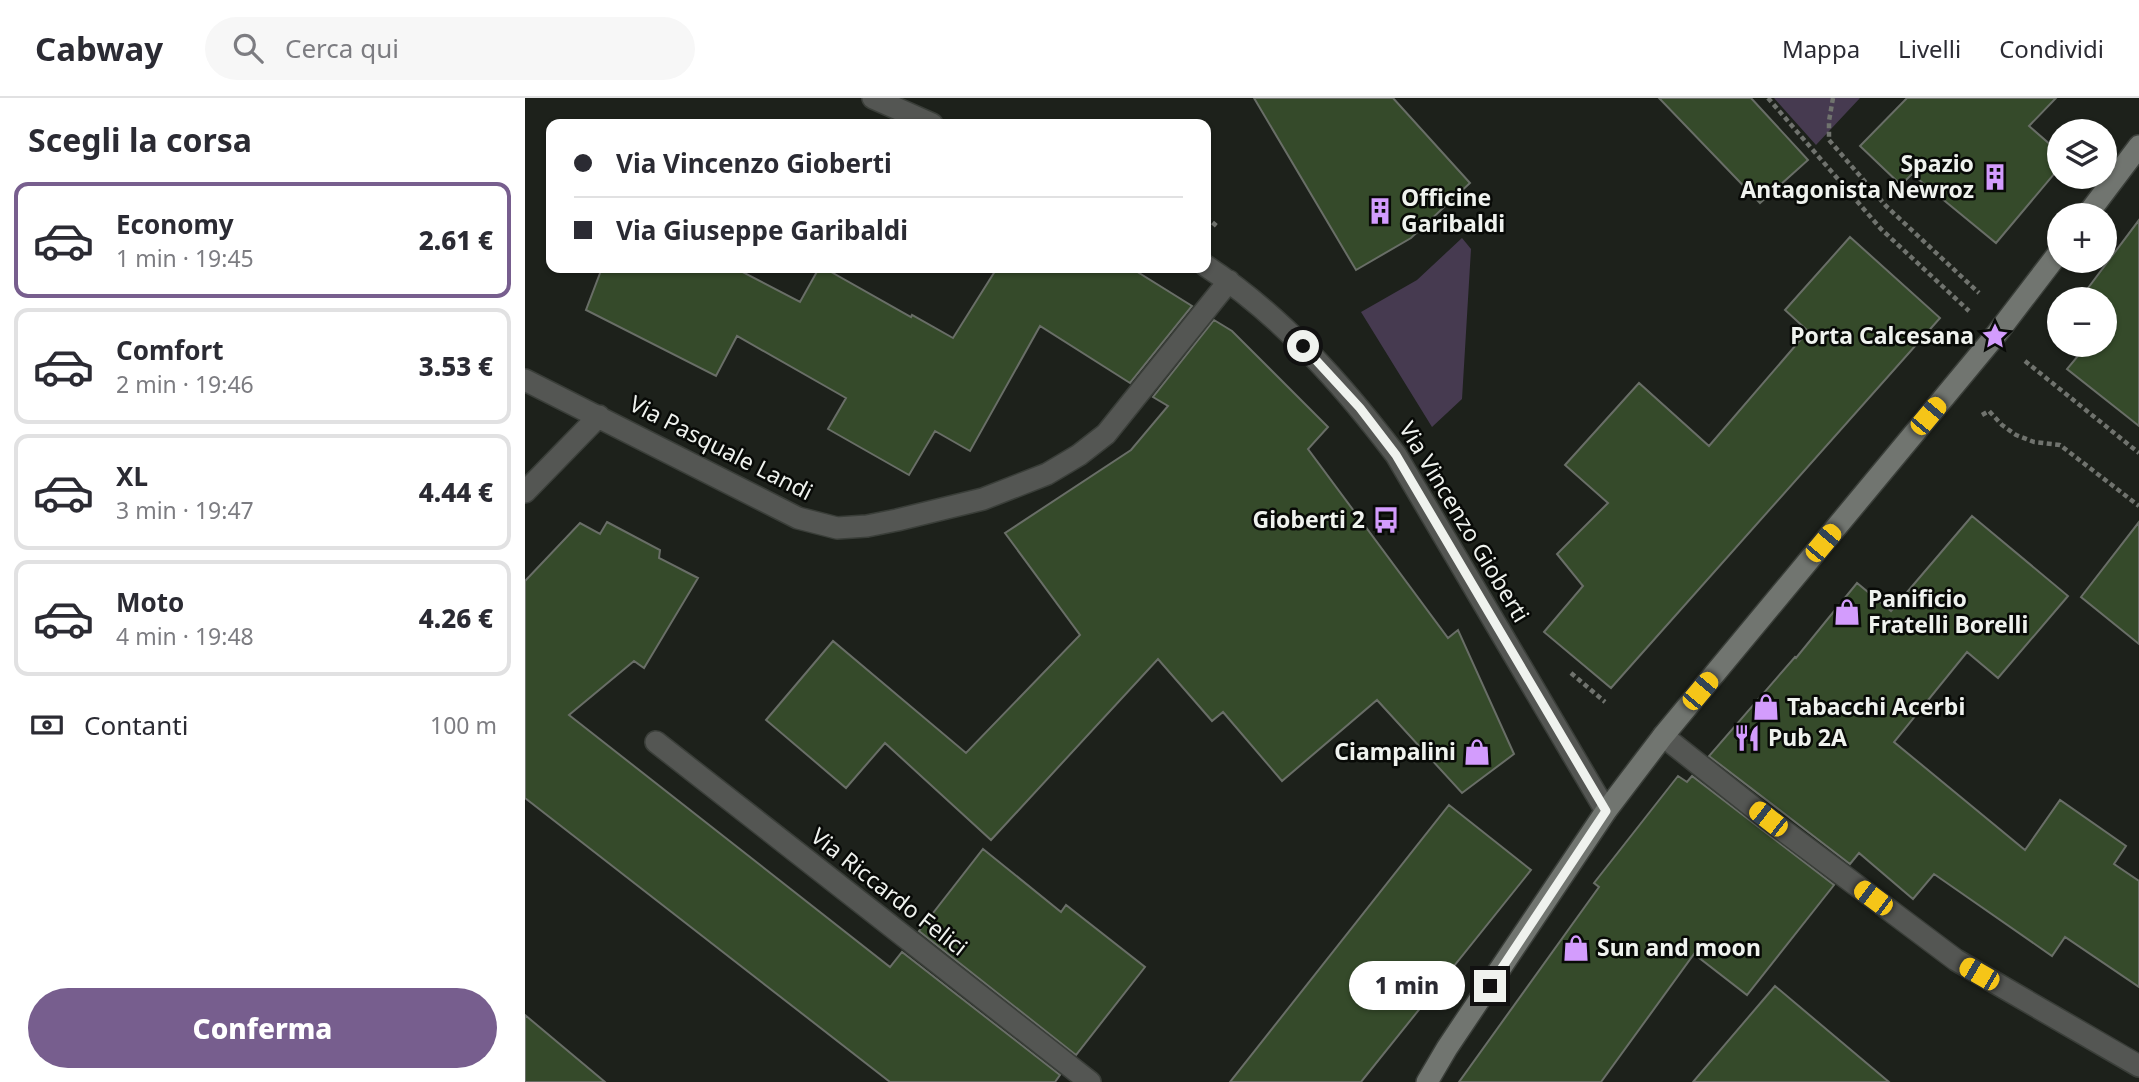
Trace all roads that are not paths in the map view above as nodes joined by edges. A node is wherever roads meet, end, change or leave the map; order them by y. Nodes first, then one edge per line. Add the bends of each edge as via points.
1 (873, 98) edge
2 (921, 119) edge
3 (2139, 146) edge
4 (2096, 203) edge
5 (2047, 268) edge
6 (1211, 269) edge
7 (1229, 281) junction
8 (525, 380) edge
9 (599, 416) junction
10 (525, 492) edge
11 (1663, 736) junction
12 (656, 742) dead end
13 (1606, 811) junction
14 (2139, 1066) edge
15 (1090, 1082) edge
16 (1427, 1082) edge

1 - 2 street
3 - 4 street
5 - 11 street
6 - 7 street, Via Vincenzo Gioberti
7 - 9 street, Via Pasquale Landi via 1106,434 1079,456 983,499 898,520 837,528 798,519
7 - 13 street, Via Vincenzo Gioberti via 1303,346 1396,455
8 - 9 street, Via Pasquale Landi
9 - 10 street
11 - 13 street
11 - 14 street via 1956,960
12 - 15 street, Via Riccardo Felici
13 - 16 street

